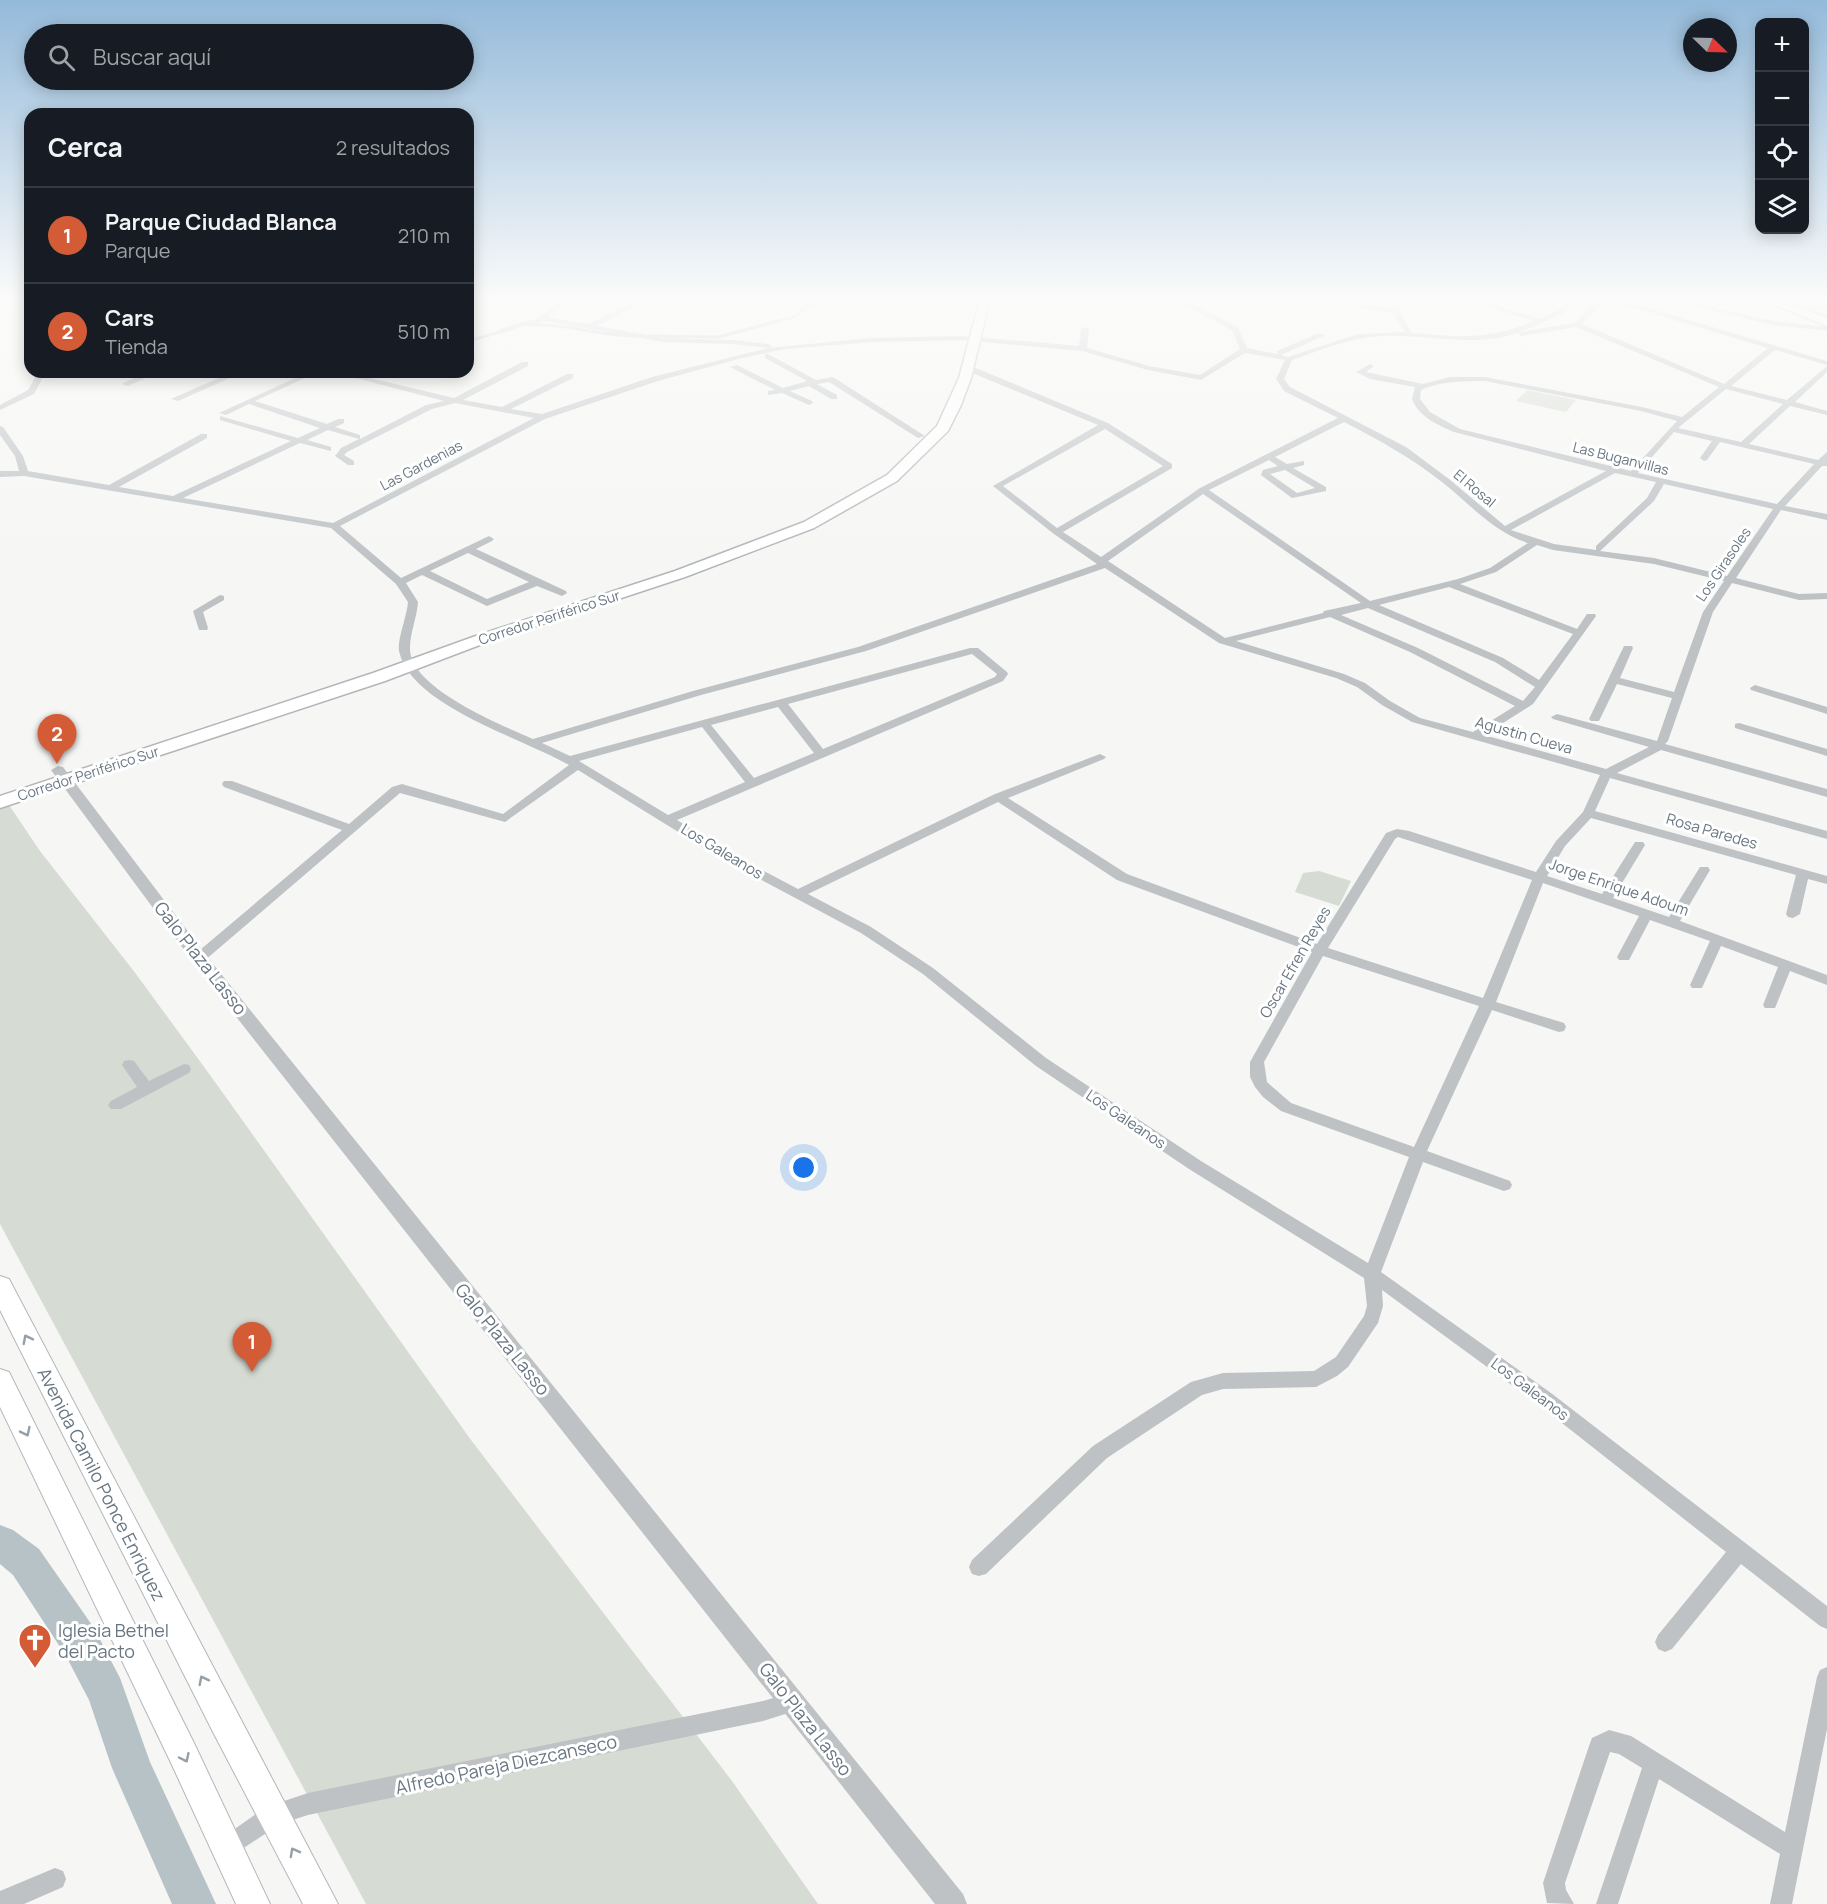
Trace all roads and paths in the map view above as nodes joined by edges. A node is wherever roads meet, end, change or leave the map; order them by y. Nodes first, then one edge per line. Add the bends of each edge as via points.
1 (33, 388) edge
2 (201, 388) edge
3 (280, 388) edge
4 (401, 388) edge
5 (480, 388) edge
6 (546, 388) edge
7 (629, 388) edge
8 (788, 388) edge
9 (821, 388) edge
10 (846, 388) edge
11 (950, 388) edge
12 (961, 388) edge
13 (1016, 388) edge
14 (1286, 388) edge
15 (1419, 388) edge
16 (1535, 388) edge
17 (1721, 388) edge
18 (1730, 388) edge
19 (1807, 388) edge
20 (783, 389) junction
21 (771, 393) dead end
22 (834, 397) dead end
23 (175, 399) dead end
24 (455, 401) junction
25 (252, 403) dead end
26 (809, 403) dead end
27 (1790, 404) junction
28 (0, 408) edge
29 (502, 410) junction
30 (1827, 413) edge
31 (542, 417) junction
32 (1343, 419) junction
33 (1683, 420) junction
34 (341, 421) dead end
35 (1105, 425) junction
36 (327, 427) junction
37 (0, 429) edge
38 (1672, 429) junction
39 (204, 436) dead end
40 (921, 436) junction
41 (357, 437) dead end
42 (1718, 439) junction
43 (298, 441) junction
44 (1743, 445) junction
45 (327, 449) dead end
46 (1269, 457) junction
47 (1704, 458) dead end
48 (1825, 460) edge
49 (351, 463) dead end
50 (1301, 463) dead end
51 (1288, 467) junction
52 (1614, 471) junction
53 (24, 473) junction
54 (0, 474) edge
55 (1632, 475) junction
56 (1661, 482) junction
57 (110, 488) junction
58 (1203, 490) junction
59 (173, 499) junction
60 (1779, 507) junction
61 (1827, 517) edge
62 (334, 526) junction
63 (1504, 530) junction
64 (1057, 532) junction
65 (489, 539) dead end
66 (1534, 543) junction
67 (1599, 548) dead end
68 (468, 549) junction
69 (1102, 563) junction
70 (422, 571) junction
71 (1729, 580) junction
72 (400, 582) junction
73 (537, 582) junction
74 (1450, 584) junction
75 (562, 593) dead end
76 (1827, 596) edge
77 (220, 598) dead end
78 (1368, 604) junction
79 (1329, 613) junction
80 (1591, 616) dead end
81 (203, 628) dead end
82 (1579, 633) junction
83 (1223, 641) junction
84 (1628, 648) dead end
85 (408, 662) junction
86 (1614, 680) junction
87 (1542, 686) junction
88 (1755, 688) dead end
89 (1678, 696) junction
90 (781, 703) junction
91 (1524, 706) junction
92 (1827, 711) edge
93 (1557, 717) dead end
94 (1595, 719) dead end
95 (703, 722) junction
96 (1739, 726) dead end
97 (1473, 737) junction
98 (531, 743) junction
99 (1661, 744) junction
100 (1827, 753) edge
101 (821, 754) junction
102 (1101, 757) dead end
103 (573, 763) junction
104 (1606, 774) junction
105 (61, 775) junction
106 (752, 783) junction
107 (228, 784) dead end
108 (0, 788) edge
109 (1827, 793) edge
110 (999, 797) junction
111 (0, 802) edge
112 (1588, 813) junction
113 (668, 819) junction
114 (349, 828) junction
115 (1397, 833) joint
116 (1827, 835) edge
117 (1639, 845) dead end
118 (1704, 870) dead end
119 (1803, 873) junction
120 (1540, 876) junction
121 (1827, 880) edge
122 (797, 894) junction
123 (1606, 898) junction
124 (1647, 913) junction
125 (1793, 914) dead end
126 (1672, 923) junction
127 (1717, 940) junction
128 (1320, 950) junction
129 (1624, 957) dead end
130 (199, 958) junction
131 (1786, 965) junction
132 (1827, 980) edge
133 (1697, 985) dead end
134 (1488, 1003) junction
135 (1770, 1005) dead end
136 (1559, 1027) dead end
137 (129, 1065) dead end
138 (184, 1069) dead end
139 (147, 1089) junction
140 (116, 1105) dead end
141 (1418, 1155) junction
142 (1504, 1185) dead end
143 (1372, 1274) junction
144 (0, 1286) edge
145 (0, 1380) edge
146 (1740, 1551) junction
147 (979, 1567) dead end
148 (1827, 1619) edge
149 (1665, 1642) dead end
150 (1827, 1677) edge
151 (794, 1702) junction
152 (1654, 1763) junction
153 (274, 1815) junction
154 (227, 1848) junction
155 (1792, 1849) junction
156 (56, 1879) dead end
157 (0, 1903) edge
158 (253, 1904) edge
159 (321, 1904) edge
160 (953, 1904) edge
161 (1563, 1904) edge
162 (1607, 1904) edge
163 (1782, 1904) edge

1 - 28 street
2 - 23 street
3 - 43 street via 223,415
4 - 24 street
5 - 24 street
6 - 29 street
7 - 31 street, Las Gardenias
8 - 20 street
9 - 22 street
10 - 40 street
11 - 40 main road, Corredor Periférico Sur
12 - 85 main road, Corredor Periférico Sur via 947,420 921,452 891,478 819,519 680,574
13 - 35 street
14 - 32 street, El Rosal
15 - 52 street, Las Buganvillas via 1414,397 1418,405 1437,421
16 - 33 street
17 - 33 street
18 - 27 street
19 - 27 street
20 - 21 street
20 - 26 street
24 - 29 street
24 - 49 street via 429,407 344,450 339,456
25 - 36 street
27 - 30 street
27 - 44 street
29 - 31 street
31 - 62 street, Las Gardenias
32 - 46 street
32 - 63 street, El Rosal via 1403,449
33 - 38 street
34 - 36 street
35 - 64 street, Agustin Cueva via 997,486
35 - 64 street via 1168,466
36 - 41 street
36 - 43 street
37 - 53 street via 11,441
38 - 42 street
38 - 55 street
39 - 57 street
40 - 85 main road, Corredor Periférico Sur via 882,475 801,521
42 - 44 street
42 - 47 street
43 - 45 street
43 - 59 street
44 - 48 street
46 - 51 street
46 - 58 street
48 - 60 street, Los Girasoles
50 - 51 street
51 - 51 street via 1265,475 1295,496 1323,489
52 - 55 street, Las Buganvillas
52 - 63 street
53 - 54 street
53 - 57 street
55 - 56 street, Las Buganvillas
56 - 60 street, Las Buganvillas
56 - 67 street via 1651,499
57 - 59 street
58 - 69 street
58 - 78 street
59 - 62 street
60 - 61 street, Las Buganvillas
60 - 71 street, Los Girasoles
62 - 72 street
63 - 66 street, El Rosal
64 - 69 street, Agustin Cueva
65 - 68 street
66 - 71 street, El Rosal via 1654,561
66 - 74 street via 1492,570
68 - 70 street
68 - 73 street
69 - 83 street, Agustin Cueva
69 - 98 street via 862,649
70 - 72 street
70 - 73 street via 487,603
71 - 76 street, El Rosal via 1799,597
71 - 89 street, Los Girasoles via 1708,612
72 - 85 street via 413,602 404,649
73 - 75 street
74 - 78 street
74 - 82 street
77 - 81 street via 198,612
78 - 79 street
78 - 87 street via 1499,660
79 - 83 street
79 - 91 street via 1414,650
80 - 82 street
82 - 87 street
83 - 97 street, Agustin Cueva via 1340,676 1416,720
84 - 86 street
85 - 98 street, Los Galeanos via 439,695
85 - 105 main road, Corredor Periférico Sur
86 - 89 street
86 - 94 street
87 - 91 street
88 - 92 street
89 - 99 street, Los Girasoles
90 - 95 street
90 - 101 street
90 - 101 street via 974,650 1003,674
91 - 97 street
93 - 99 street
95 - 103 street
95 - 106 street
96 - 100 street
97 - 104 street, Agustin Cueva
98 - 103 street, Los Galeanos
99 - 104 street
99 - 109 street
101 - 106 street
102 - 110 street
103 - 113 street, Los Galeanos
103 - 114 street via 505,818 402,788 388,794
104 - 112 street
104 - 116 street, Agustin Cueva
105 - 108 main road, Corredor Periférico Sur
105 - 111 main road, Corredor Periférico Sur
105 - 130 street, Galo Plaza Lasso
106 - 113 street
107 - 114 street
110 - 122 street
110 - 128 street via 1122,877
112 - 119 street, Rosa Paredes
112 - 120 street via 1560,844
113 - 122 street, Los Galeanos
114 - 130 street
115 - 120 street, Jorge Enrique Adoum
115 - 128 street, Oscar Efren Reyes via 1390,836
117 - 123 street
118 - 126 street
119 - 121 street, Rosa Paredes
119 - 125 street
120 - 123 street, Jorge Enrique Adoum
120 - 134 street
122 - 143 street, Los Galeanos via 866,930 928,971 1041,1062 1195,1165
123 - 124 street, Jorge Enrique Adoum
124 - 126 street, Jorge Enrique Adoum
124 - 129 street
126 - 127 street, Jorge Enrique Adoum
127 - 131 street, Jorge Enrique Adoum
127 - 133 street
128 - 134 street
128 - 141 street, Oscar Efren Reyes via 1257,1062 1255,1074 1261,1087 1286,1107
130 - 151 street, Galo Plaza Lasso
131 - 132 street, Jorge Enrique Adoum
131 - 135 street
134 - 136 street
134 - 141 street
137 - 139 street
138 - 139 street
139 - 140 street
141 - 142 street, Oscar Efren Reyes
141 - 143 street
143 - 146 street, Los Galeanos via 1545,1399
143 - 147 street via 1372,1318 1342,1362 1331,1371 1316,1379 1223,1381 1197,1388 1100,1452
153 -> 144 main road, Avenida Camilo Ponce Enriquez
145 -> 154 main road
146 - 148 street, Los Galeanos
146 - 149 street
150 - 155 street
151 - 153 street, Alfredo Pareja Diezcanseco via 308,1804
151 - 160 street, Galo Plaza Lasso
152 - 155 street
152 - 161 street via 1623,1744 1609,1741 1600,1746 1554,1883 1555,1895
152 - 162 street
153 - 154 street, Alfredo Pareja Diezcanseco
159 -> 153 main road, Avenida Camilo Ponce Enriquez
154 - 158 main road
155 - 163 street
156 - 157 street

